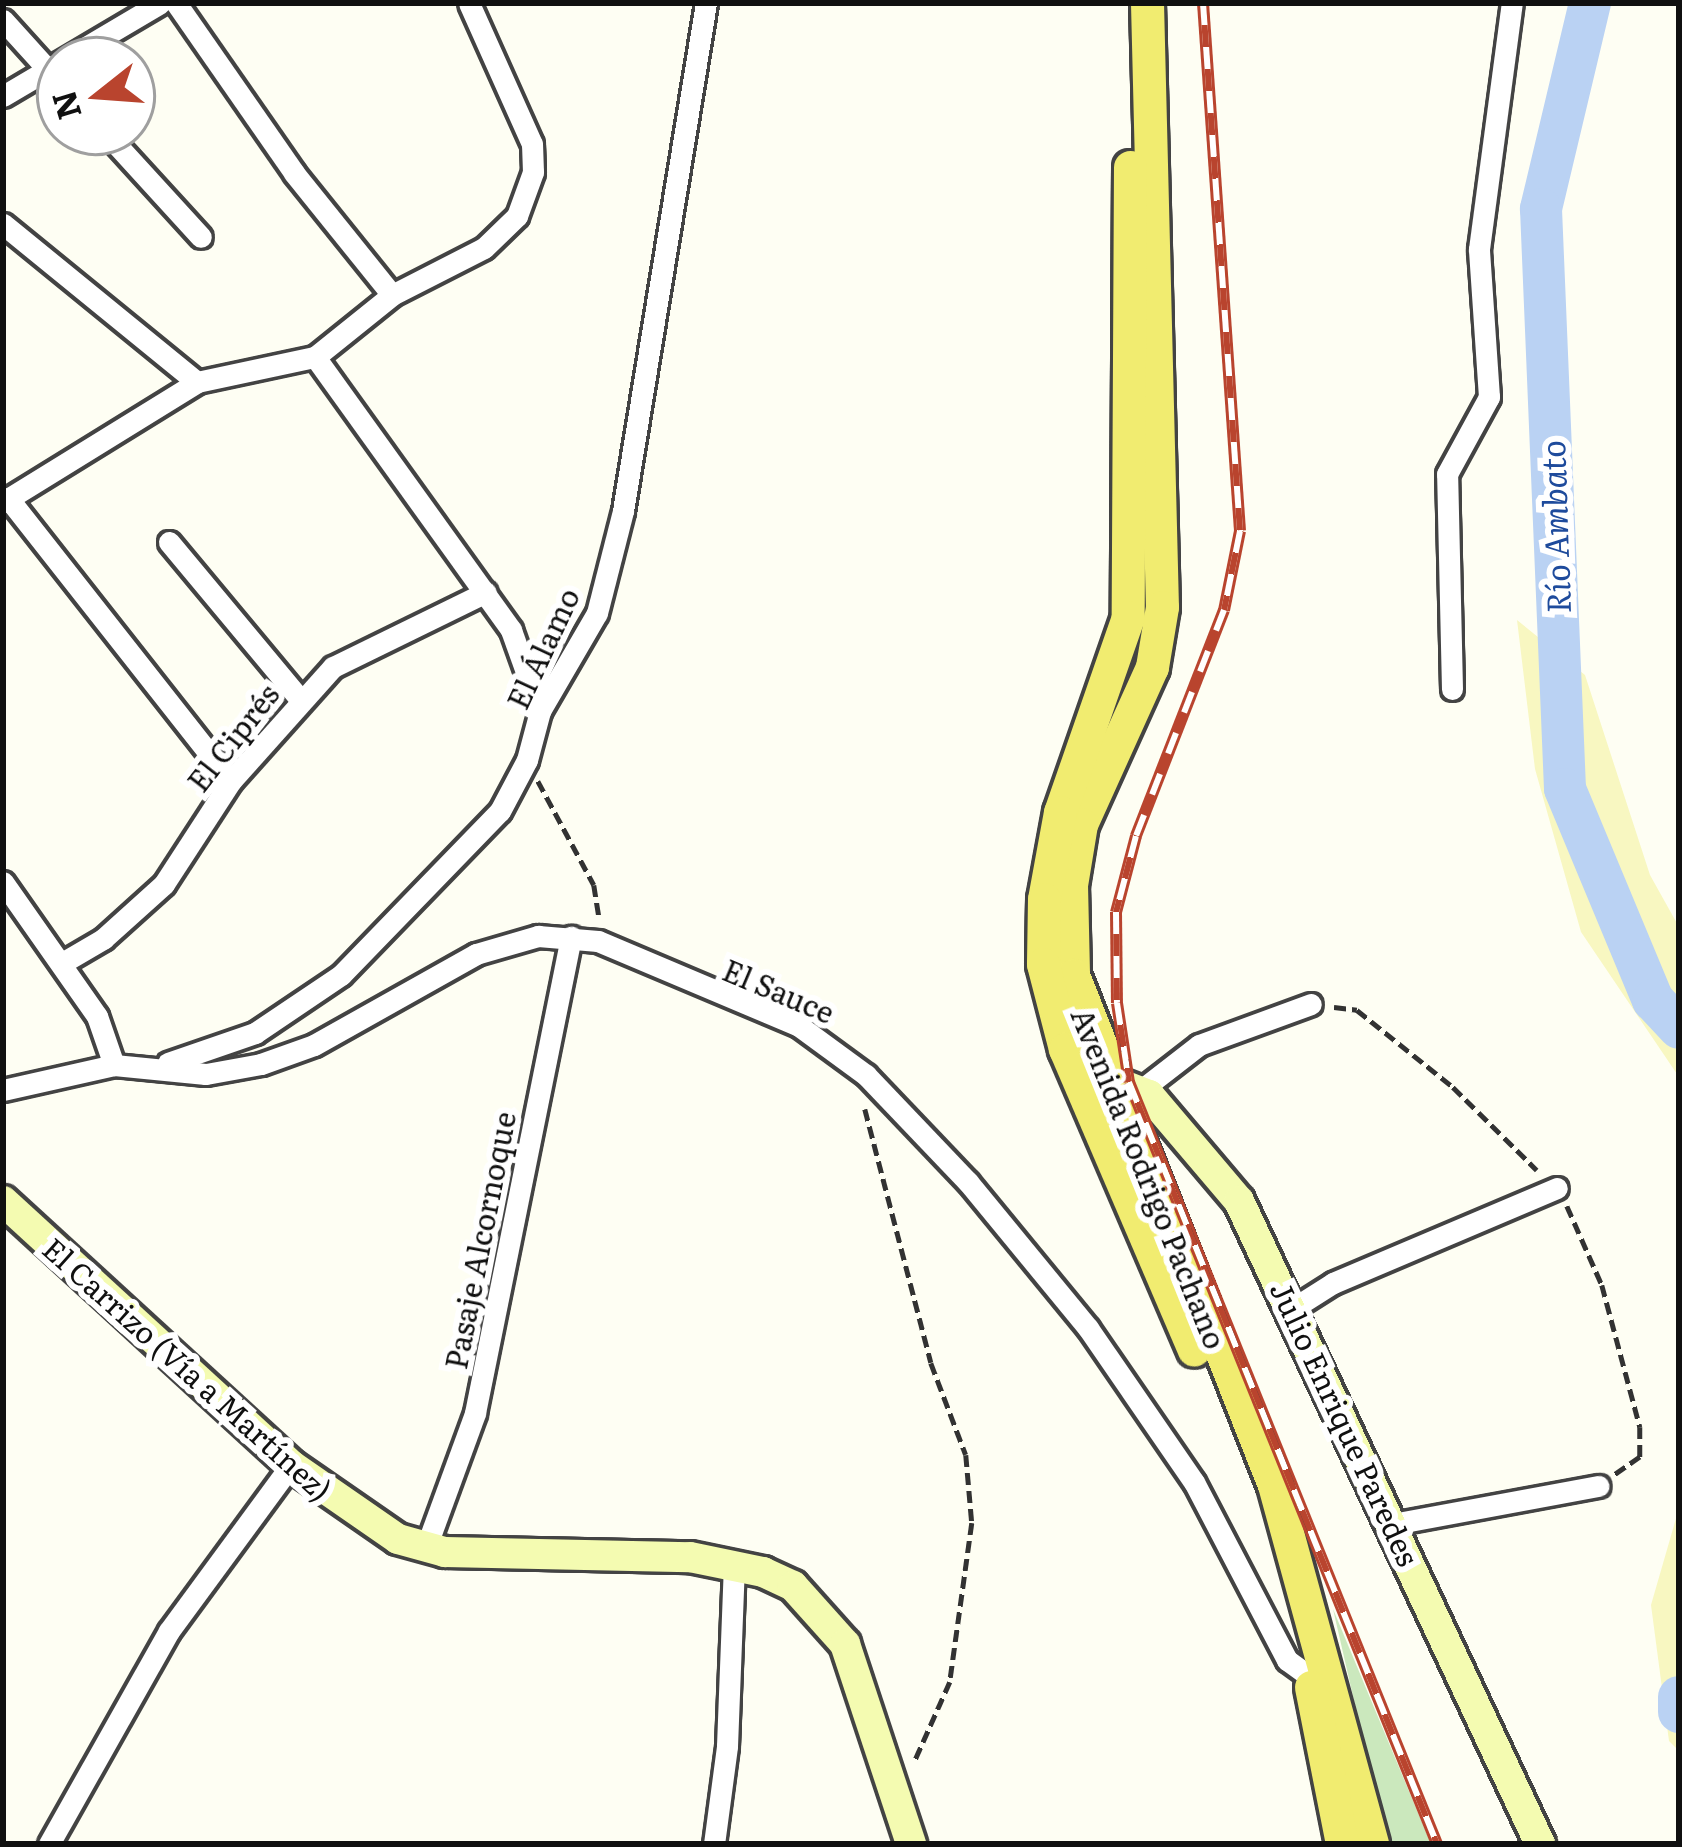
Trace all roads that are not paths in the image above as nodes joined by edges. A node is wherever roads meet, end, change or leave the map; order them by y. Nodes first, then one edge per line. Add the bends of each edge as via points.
1 (160, 3) edge
2 (176, 3) edge
3 (470, 3) edge
4 (706, 3) edge
5 (1125, 3) edge
6 (1147, 3) edge
7 (1512, 3) edge
8 (3, 20) edge
9 (111, 36) edge
10 (36, 56) edge
11 (36, 82) edge
12 (3, 96) edge
13 (127, 156) edge
14 (3, 224) edge
15 (201, 237) dead end
16 (392, 295) junction
17 (315, 358) junction
18 (197, 382) junction
19 (6, 500) edge
20 (169, 542) dead end
21 (487, 592) junction
22 (1452, 689) dead end
23 (299, 698) junction
24 (540, 711) junction
25 (231, 781) junction
26 (3, 882) edge
27 (571, 937) junction
28 (62, 963) junction
29 (1311, 1004) dead end
30 (114, 1064) junction
31 (155, 1066) junction
32 (1093, 1080) junction
33 (3, 1090) edge
34 (1141, 1090) junction
35 (1557, 1187) dead end
36 (3, 1201) edge
37 (1292, 1309) junction
38 (291, 1465) junction
39 (1599, 1486) dead end
40 (1393, 1524) junction
41 (425, 1550) junction
42 (734, 1565) junction
43 (1318, 1674) junction
44 (49, 1844) edge
45 (714, 1844) edge
46 (911, 1844) edge
47 (1342, 1844) edge
48 (1372, 1844) edge
49 (1540, 1844) edge

1 - 9 street
2 - 16 street via 294,173
3 - 16 street via 524,113 533,172 517,216 484,248
4 - 24 street, El Álamo via 623,511 596,613
5 - 32 main road, Avenida Rodrigo Pachano via 1128,616 1060,812 1043,899 1052,1007
6 - 32 main road, Avenida Rodrigo Pachano via 1162,607 1152,667 1081,824 1069,928
7 - 22 street via 1479,249 1489,398 1447,474
8 - 10 street
11 - 12 street
13 - 15 street
14 - 18 street
16 - 17 street
17 - 18 street
17 - 21 street
18 - 19 street
19 - 25 street
20 - 23 street
21 - 23 street, El Ciprés via 360,650
21 - 24 street via 520,650
23 - 25 street, El Ciprés
24 - 31 street, El Álamo via 527,760 500,811 341,975 255,1033
25 - 28 street, El Ciprés via 164,884 104,939
26 - 28 street
27 - 31 street, El Sauce via 523,939 476,954 314,1045 261,1064 206,1074
27 - 41 street, Pasaje Alcornoque via 476,1412
27 - 43 street, El Sauce via 598,941 799,1026 866,1075 968,1182 1088,1328 1194,1482 1269,1634
28 - 30 street via 97,1016
29 - 34 street via 1199,1045
30 - 31 street, El Sauce
30 - 33 street, El Sauce
32 - 34 street, Julio Enrique Paredes
32 - 43 main road, Avenida Rodrigo Pachano
34 - 37 street, Julio Enrique Paredes via 1219,1169
35 - 37 street via 1334,1283
36 - 38 street, El Carrizo (Vía a Martínez)
37 - 40 street, Julio Enrique Paredes
38 - 41 street, El Carrizo (Vía a Martínez) via 345,1508
38 - 44 street via 169,1631
39 - 40 street
40 - 49 street, Julio Enrique Paredes
41 - 42 street, El Carrizo (Vía a Martínez)
42 - 45 street
42 - 46 street, El Carrizo (Vía a Martínez) via 793,1586 845,1644
43 - 47 main road, Avenida Rodrigo Pachano
43 - 48 main road, Avenida Rodrigo Pachano

